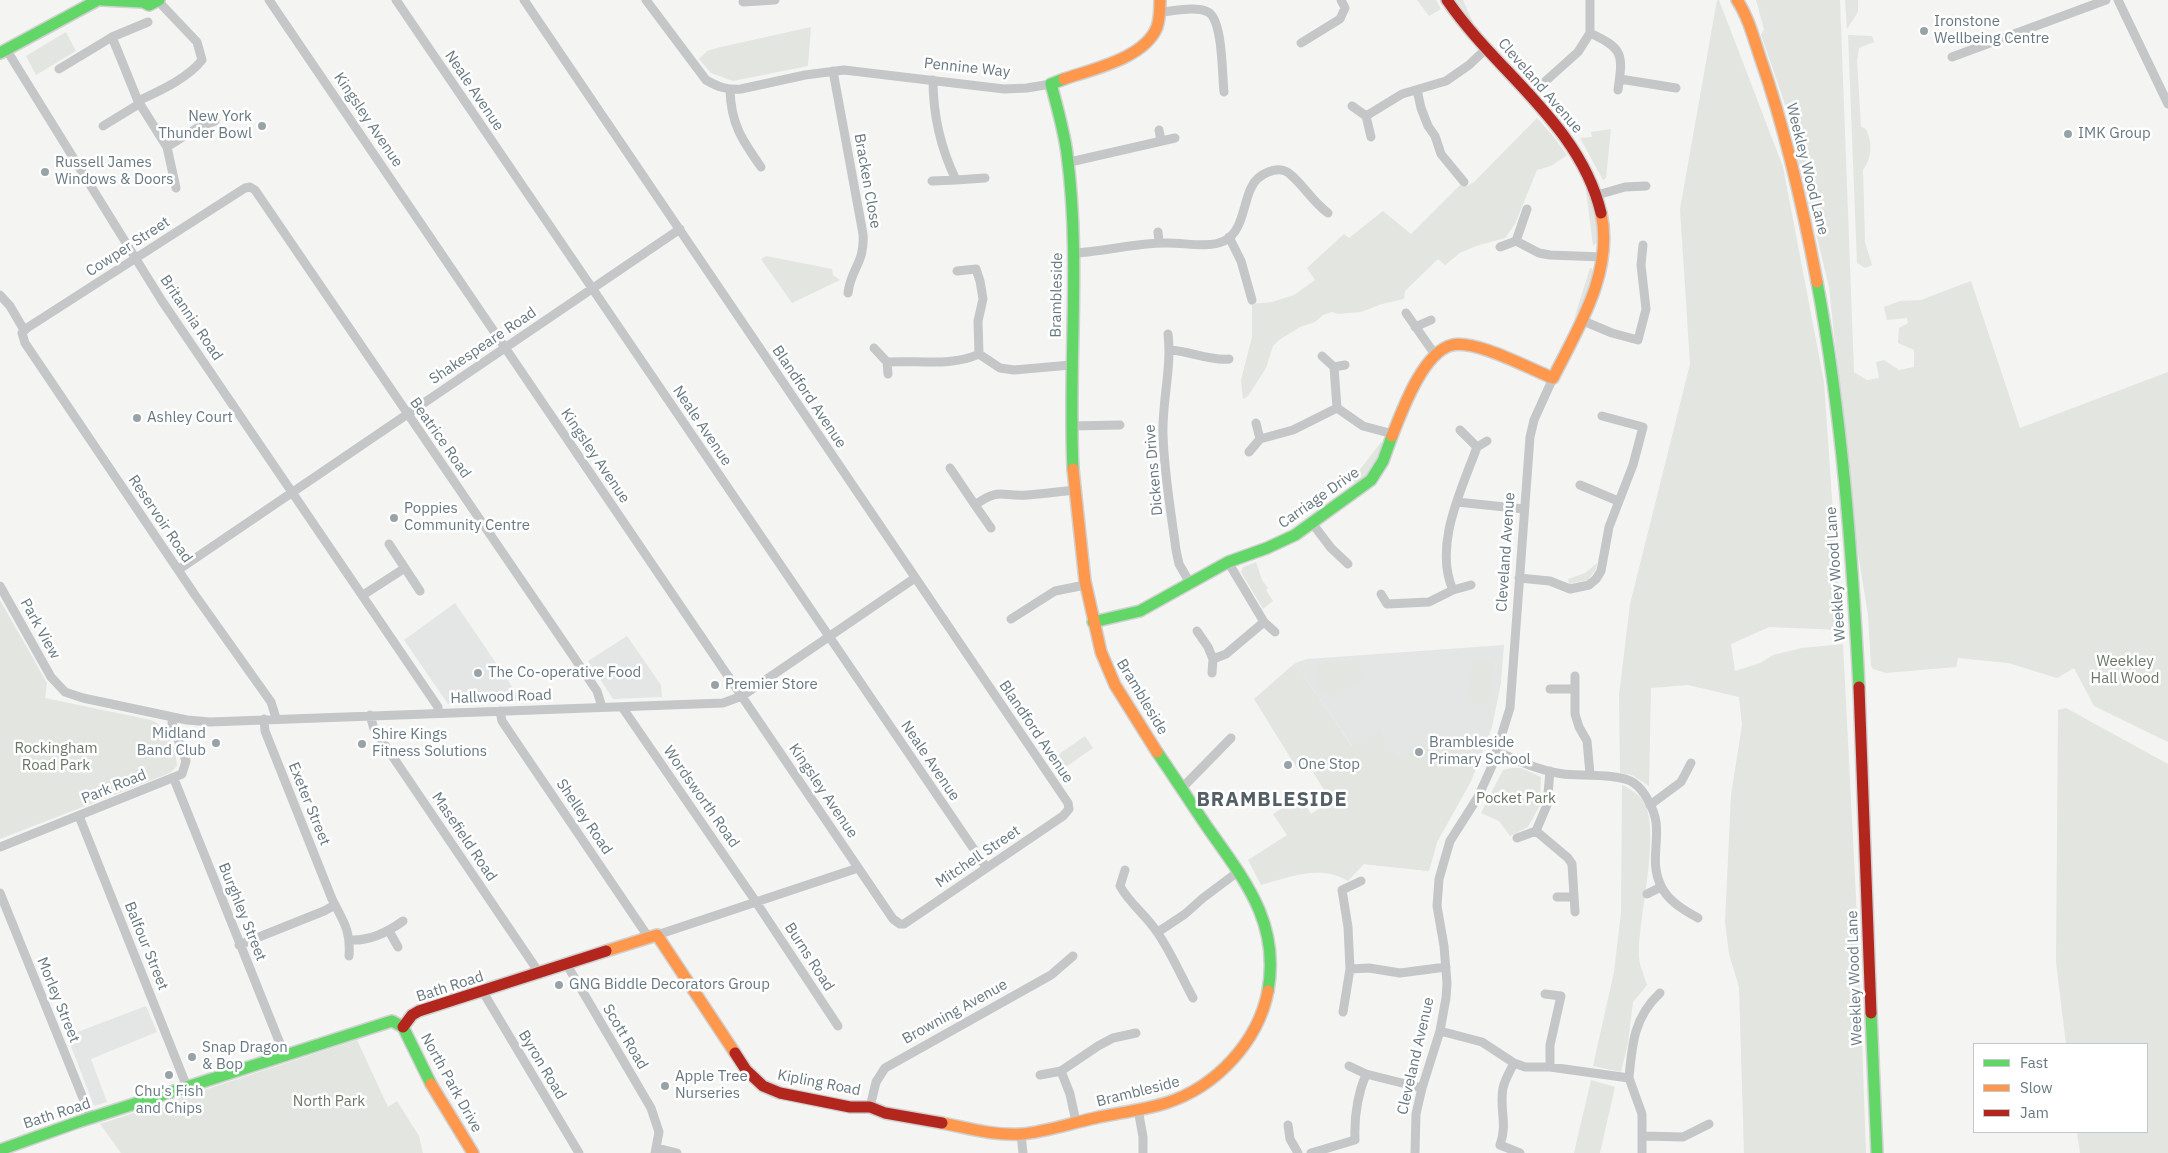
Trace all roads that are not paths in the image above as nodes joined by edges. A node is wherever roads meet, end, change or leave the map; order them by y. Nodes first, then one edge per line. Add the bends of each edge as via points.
1 (86, 0) edge
2 (100, 0) edge
3 (270, 0) edge
4 (396, 0) edge
5 (524, 0) edge
6 (646, 0) edge
7 (760, 0) edge
8 (774, 0) edge
9 (1341, 0) edge
10 (1447, 0) edge
11 (1590, 0) edge
12 (2106, 0) edge
13 (2118, 0) edge
14 (140, 1) edge
15 (159, 1) edge
16 (743, 2) dead end
17 (1739, 2) edge
18 (1160, 6) edge
19 (75, 12) junction
20 (148, 22) dead end
21 (1590, 33) junction
22 (112, 37) junction
23 (1301, 43) dead end
24 (1487, 48) junction
25 (3, 51) edge
26 (1952, 57) dead end
27 (59, 69) dead end
28 (833, 71) junction
29 (1620, 79) junction
30 (933, 80) junction
31 (1051, 84) junction
32 (1676, 88) dead end
33 (730, 90) junction
34 (1417, 90) junction
35 (1618, 90) dead end
36 (1224, 92) dead end
37 (1530, 95) junction
38 (139, 103) junction
39 (2168, 104) edge
40 (1352, 106) dead end
41 (1366, 116) junction
42 (215, 121) dead end
43 (102, 126) dead end
44 (1159, 130) dead end
45 (1371, 137) dead end
46 (1175, 138) dead end
47 (1161, 141) junction
48 (167, 147) junction
49 (1070, 162) junction
50 (761, 167) dead end
51 (985, 178) dead end
52 (956, 180) junction
53 (932, 181) dead end
54 (1464, 182) dead end
55 (1646, 186) dead end
56 (250, 187) joint
57 (176, 188) dead end
58 (1597, 195) junction
59 (1527, 209) dead end
60 (1328, 213) dead end
61 (680, 229) junction
62 (1158, 232) dead end
63 (1229, 238) junction
64 (1516, 241) junction
65 (1159, 243) junction
66 (1643, 245) dead end
67 (1500, 247) dead end
68 (1074, 253) junction
69 (1602, 257) junction
70 (134, 258) junction
71 (956, 271) dead end
72 (592, 289) junction
73 (848, 293) dead end
74 (0, 295) edge
75 (1252, 300) dead end
76 (1406, 312) dead end
77 (1431, 320) dead end
78 (1581, 320) junction
79 (1415, 327) junction
80 (23, 332) junction
81 (1168, 334) dead end
82 (505, 348) junction
83 (874, 348) dead end
84 (1170, 350) junction
85 (979, 354) junction
86 (1322, 356) dead end
87 (1436, 356) junction
88 (1229, 359) dead end
89 (887, 362) junction
90 (1071, 365) junction
91 (1345, 365) dead end
92 (1334, 367) junction
93 (888, 374) dead end
94 (1553, 378) junction
95 (1337, 408) junction
96 (407, 415) junction
97 (1602, 416) dead end
98 (1256, 423) dead end
99 (1120, 425) dead end
100 (1071, 426) junction
101 (1460, 430) dead end
102 (1393, 434) junction
103 (1260, 439) junction
104 (1487, 441) dead end
105 (1477, 447) junction
106 (1249, 452) dead end
107 (950, 468) dead end
108 (1580, 485) dead end
109 (1074, 490) junction
110 (294, 492) junction
111 (1618, 501) junction
112 (1457, 502) junction
113 (975, 505) junction
114 (1524, 509) junction
115 (1312, 523) junction
116 (991, 528) dead end
117 (389, 544) dead end
118 (1228, 562) junction
119 (1348, 564) dead end
120 (405, 568) junction
121 (178, 570) junction
122 (915, 578) junction
123 (1519, 578) junction
124 (1190, 583) junction
125 (1085, 585) junction
126 (1471, 585) dead end
127 (0, 586) edge
128 (1453, 590) junction
129 (420, 591) dead end
130 (1381, 594) dead end
131 (363, 595) junction
132 (1011, 619) dead end
133 (1093, 622) junction
134 (1264, 622) junction
135 (1197, 630) dead end
136 (1275, 632) dead end
137 (829, 637) junction
138 (1213, 659) junction
139 (1212, 673) dead end
140 (1575, 676) dead end
141 (57, 685) joint
142 (1550, 689) dead end
143 (1574, 689) junction
144 (742, 696) junction
145 (602, 707) junction
146 (622, 707) junction
147 (500, 711) junction
148 (438, 713) junction
149 (370, 715) junction
150 (173, 717) junction
151 (276, 718) junction
152 (264, 719) junction
153 (1231, 738) dead end
154 (1498, 752) junction
155 (1691, 763) dead end
156 (1550, 771) junction
157 (1590, 774) junction
158 (174, 778) junction
159 (1182, 789) junction
160 (1650, 805) junction
161 (1069, 809) joint
162 (79, 816) junction
163 (1536, 831) junction
164 (1517, 838) dead end
165 (0, 847) edge
166 (986, 867) junction
167 (858, 868) junction
168 (1125, 870) dead end
169 (1239, 872) junction
170 (1361, 881) dead end
171 (1661, 887) junction
172 (0, 893) edge
173 (1647, 894) dead end
174 (1557, 897) dead end
175 (1574, 897) junction
176 (333, 902) junction
177 (757, 903) junction
178 (1575, 912) dead end
179 (1698, 918) dead end
180 (403, 922) dead end
181 (900, 924) joint
182 (389, 931) junction
183 (1158, 932) junction
184 (653, 937) junction
185 (350, 940) junction
186 (239, 945) junction
187 (398, 947) dead end
188 (349, 956) dead end
189 (1073, 956) dead end
190 (567, 965) junction
191 (1446, 967) junction
192 (1350, 969) junction
193 (540, 974) junction
194 (482, 992) junction
195 (1660, 993) dead end
196 (1545, 994) dead end
197 (1193, 998) dead end
198 (1343, 1012) dead end
199 (838, 1026) dead end
200 (402, 1027) junction
201 (1440, 1031) junction
202 (1136, 1033) dead end
203 (285, 1056) junction
204 (1514, 1063) junction
205 (1349, 1066) dead end
206 (1550, 1068) junction
207 (1061, 1071) junction
208 (1366, 1074) junction
209 (1040, 1075) dead end
210 (1629, 1078) junction
211 (187, 1087) junction
212 (1422, 1088) junction
213 (870, 1107) junction
214 (1138, 1109) junction
215 (91, 1118) junction
216 (1076, 1122) junction
217 (1709, 1124) dead end
218 (1288, 1125) dead end
219 (1021, 1134) junction
220 (1643, 1136) junction
221 (0, 1150) edge
222 (656, 1150) edge
223 (473, 1153) edge
224 (579, 1153) edge
225 (677, 1153) edge
226 (1023, 1153) edge
227 (1143, 1153) edge
228 (1298, 1153) edge
229 (1311, 1153) edge
230 (1415, 1153) edge
231 (1520, 1153) edge
232 (1642, 1153) edge
233 (1877, 1153) edge

1 - 19 street
2 - 14 street
2 - 19 street
3 - 82 street, Kingsley Avenue
4 - 72 street, Neale Avenue
5 - 61 street, Blandford Avenue
6 - 33 street via 706,80
7 - 8 street
7 - 16 street
9 - 23 street via 1345,8 1340,19
10 - 24 street, Cleveland Avenue
11 - 21 street
12 - 26 street
13 - 39 street
14 - 15 street via 150,5
15 - 38 street via 197,42 202,60
17 - 233 street, Weekley Wood Lane via 1771,90 1814,256 1837,417 1849,528 1859,678
18 - 31 street, Pennine Way via 1156,32 1145,46 1130,56
18 - 36 street via 1210,13 1218,33
19 - 25 street
20 - 22 street
21 - 29 street via 1615,47 1621,62
21 - 37 street via 1578,52
22 - 27 street
22 - 38 street
24 - 34 street via 1454,76
24 - 37 street, Cleveland Avenue
25 - 70 street, Britannia Road
28 - 30 street, Pennine Way
28 - 33 street, Pennine Way
28 - 73 street, Bracken Close via 863,234 862,256
29 - 32 street
29 - 35 street
30 - 31 street, Pennine Way via 1004,89
30 - 52 street via 935,116
31 - 49 street, Brambleside
33 - 50 street via 734,124
34 - 41 street via 1402,94
34 - 54 street via 1428,126 1442,154
37 - 58 street, Cleveland Avenue via 1571,144
38 - 43 street
38 - 48 street
40 - 41 street
41 - 45 street
42 - 48 street
44 - 47 street
46 - 47 street
47 - 49 street
48 - 57 street
49 - 68 street, Brambleside
51 - 52 street
52 - 53 street
55 - 58 street via 1625,187
56 - 70 street, Cowper Street
56 - 96 street, Beatrice Road
58 - 69 street, Cleveland Avenue via 1603,228
59 - 64 street
60 - 63 street via 1316,204 1291,174 1282,169 1269,171 1251,186 1238,226
61 - 72 street, Shakespeare Road
61 - 122 street, Blandford Avenue
62 - 65 street
63 - 65 street via 1215,244
63 - 75 street via 1241,261
64 - 67 street
64 - 69 street via 1550,256
65 - 68 street
66 - 78 street via 1646,309 1638,340
68 - 90 street, Brambleside
69 - 78 street, Cleveland Avenue via 1594,291
70 - 80 street, Cowper Street
70 - 110 street, Britannia Road
71 - 85 street via 979,266 983,299 978,321
72 - 82 street, Shakespeare Road
72 - 137 street, Neale Avenue
74 - 80 street, Reservoir Road
76 - 79 street
77 - 79 street
78 - 94 street, Cleveland Avenue
79 - 87 street
80 - 121 street, Reservoir Road via 25,343
81 - 84 street, Dickens Drive
82 - 96 street, Shakespeare Road
82 - 144 street, Kingsley Avenue
83 - 89 street
84 - 88 street
84 - 124 street, Dickens Drive via 1163,435 1176,550 1179,564
85 - 89 street via 952,362
85 - 90 street via 1000,368 1014,370
86 - 92 street
87 - 94 street, Carriage Drive via 1450,345 1473,346
87 - 102 street, Carriage Drive via 1410,393
89 - 93 street
90 - 100 street, Brambleside
91 - 92 street
92 - 95 street
94 - 114 street, Cleveland Avenue via 1530,437
95 - 102 street via 1363,426
95 - 103 street via 1293,430
96 - 110 street, Shakespeare Road
96 - 145 street, Beatrice Road via 597,691
97 - 111 street via 1643,428 1633,465
98 - 103 street
99 - 100 street
100 - 109 street, Brambleside
101 - 105 street
102 - 115 street, Carriage Drive via 1374,478
103 - 106 street
104 - 105 street
105 - 112 street
107 - 113 street
108 - 111 street
109 - 113 street via 1025,495 993,494
109 - 125 street, Brambleside
110 - 121 street, Shakespeare Road
110 - 131 street, Britannia Road
111 - 123 street via 1609,527 1601,571 1589,585 1570,588 1550,581
112 - 114 street
112 - 128 street via 1445,548
113 - 116 street
114 - 123 street, Cleveland Avenue
115 - 118 street, Carriage Drive via 1280,543
115 - 119 street via 1330,548
117 - 120 street
118 - 124 street, Carriage Drive
118 - 134 street
120 - 129 street
120 - 131 street
121 - 151 street, Reservoir Road via 271,702
122 - 137 street, Hallwood Road
122 - 161 street, Blandford Avenue via 1065,797
123 - 154 street, Cleveland Avenue via 1510,708
124 - 133 street, Carriage Drive via 1140,611
125 - 132 street via 1055,591
125 - 133 street, Brambleside
126 - 128 street
127 - 141 street, Park View
128 - 130 street via 1429,602 1405,604 1387,604
131 - 148 street, Britannia Road via 438,707
133 - 159 street, Brambleside via 1103,660 1114,684
134 - 136 street
134 - 138 street via 1226,654
135 - 138 street
137 - 144 street, Hallwood Road
137 - 166 street, Neale Avenue
138 - 139 street
140 - 143 street
141 - 150 street, Hallwood Road via 65,692 83,698
142 - 143 street
143 - 157 street via 1575,714 1588,741
144 - 146 street, Hallwood Road via 723,703
144 - 167 street, Kingsley Avenue
145 - 146 street, Hallwood Road
145 - 147 street, Hallwood Road
146 - 177 street, Wordsworth Road
147 - 148 street, Hallwood Road
147 - 184 street, Shelley Road via 508,730
148 - 149 street, Hallwood Road
149 - 151 street, Hallwood Road
149 - 193 street, Masefield Road via 374,729
150 - 152 street, Hallwood Road via 210,722
150 - 158 street via 172,723 186,760 182,774
151 - 152 street, Hallwood Road
152 - 176 street, Exeter Street via 265,731
153 - 159 street
154 - 156 street
154 - 191 street, Cleveland Avenue via 1478,797 1450,842 1439,878 1438,916
155 - 160 street via 1682,782
156 - 157 street
156 - 163 street via 1547,805
157 - 160 street via 1634,783
158 - 162 street, Park Road
158 - 186 street, Burghley Street
159 - 169 street, Brambleside
160 - 171 street via 1656,822 1654,858
161 - 166 street, Mitchell Street
162 - 165 street, Park Road
162 - 211 street, Balfour Street
163 - 164 street
163 - 175 street via 1572,864
166 - 181 street, Mitchell Street
167 - 177 street, Bath Road
167 - 181 street, Kingsley Avenue via 893,919
168 - 183 street via 1120,886
169 - 183 street
169 - 214 street, Brambleside via 1253,890 1267,932 1270,975 1262,1011 1243,1049 1215,1078 1186,1096
170 - 192 street via 1340,886 1348,927
171 - 173 street
171 - 179 street via 1673,901
172 - 215 street, Morley Street
174 - 175 street
175 - 178 street
176 - 185 street, Exeter Street via 343,917
176 - 186 street via 324,911
177 - 184 street, Bath Road
177 - 199 street, Burns Road
180 - 182 street
182 - 185 street via 358,941
182 - 187 street
183 - 197 street
184 - 190 street, Bath Road
184 - 213 street, Kipling Road via 746,1070 763,1086 780,1094 850,1107
185 - 188 street
186 - 203 street, Burghley Street
189 - 213 street, Browning Avenue via 1051,976 885,1068 876,1082
190 - 193 street, Bath Road
190 - 222 street, Scott Road via 651,1108 659,1132
191 - 192 street via 1400,973 1369,968
191 - 201 street, Cleveland Avenue via 1446,998
192 - 198 street
193 - 194 street, Bath Road
194 - 200 street, Bath Road via 419,1011
194 - 224 street, Byron Road
195 - 210 street via 1643,1012 1636,1029
196 - 206 street via 1562,996 1550,1045
200 - 203 street, Bath Road via 388,1022
200 - 223 street, North Park Drive via 423,1070
201 - 204 street via 1482,1042
201 - 212 street, Cleveland Avenue
202 - 207 street via 1113,1038
203 - 211 street, Bath Road
204 - 206 street
204 - 231 street via 1503,1086 1505,1126 1500,1146
205 - 208 street
206 - 210 street
207 - 209 street
207 - 216 street
208 - 212 street
208 - 229 street via 1357,1101 1355,1140
210 - 220 street via 1642,1114
211 - 215 street, Bath Road
212 - 230 street, Cleveland Avenue via 1416,1114
213 - 219 street, Kipling Road via 885,1113 986,1132
214 - 216 street, Brambleside
214 - 227 street
215 - 221 street, Bath Road
216 - 219 street, Brambleside
217 - 220 street via 1683,1137
218 - 228 street via 1290,1139
219 - 226 street
220 - 232 street
222 - 225 street

